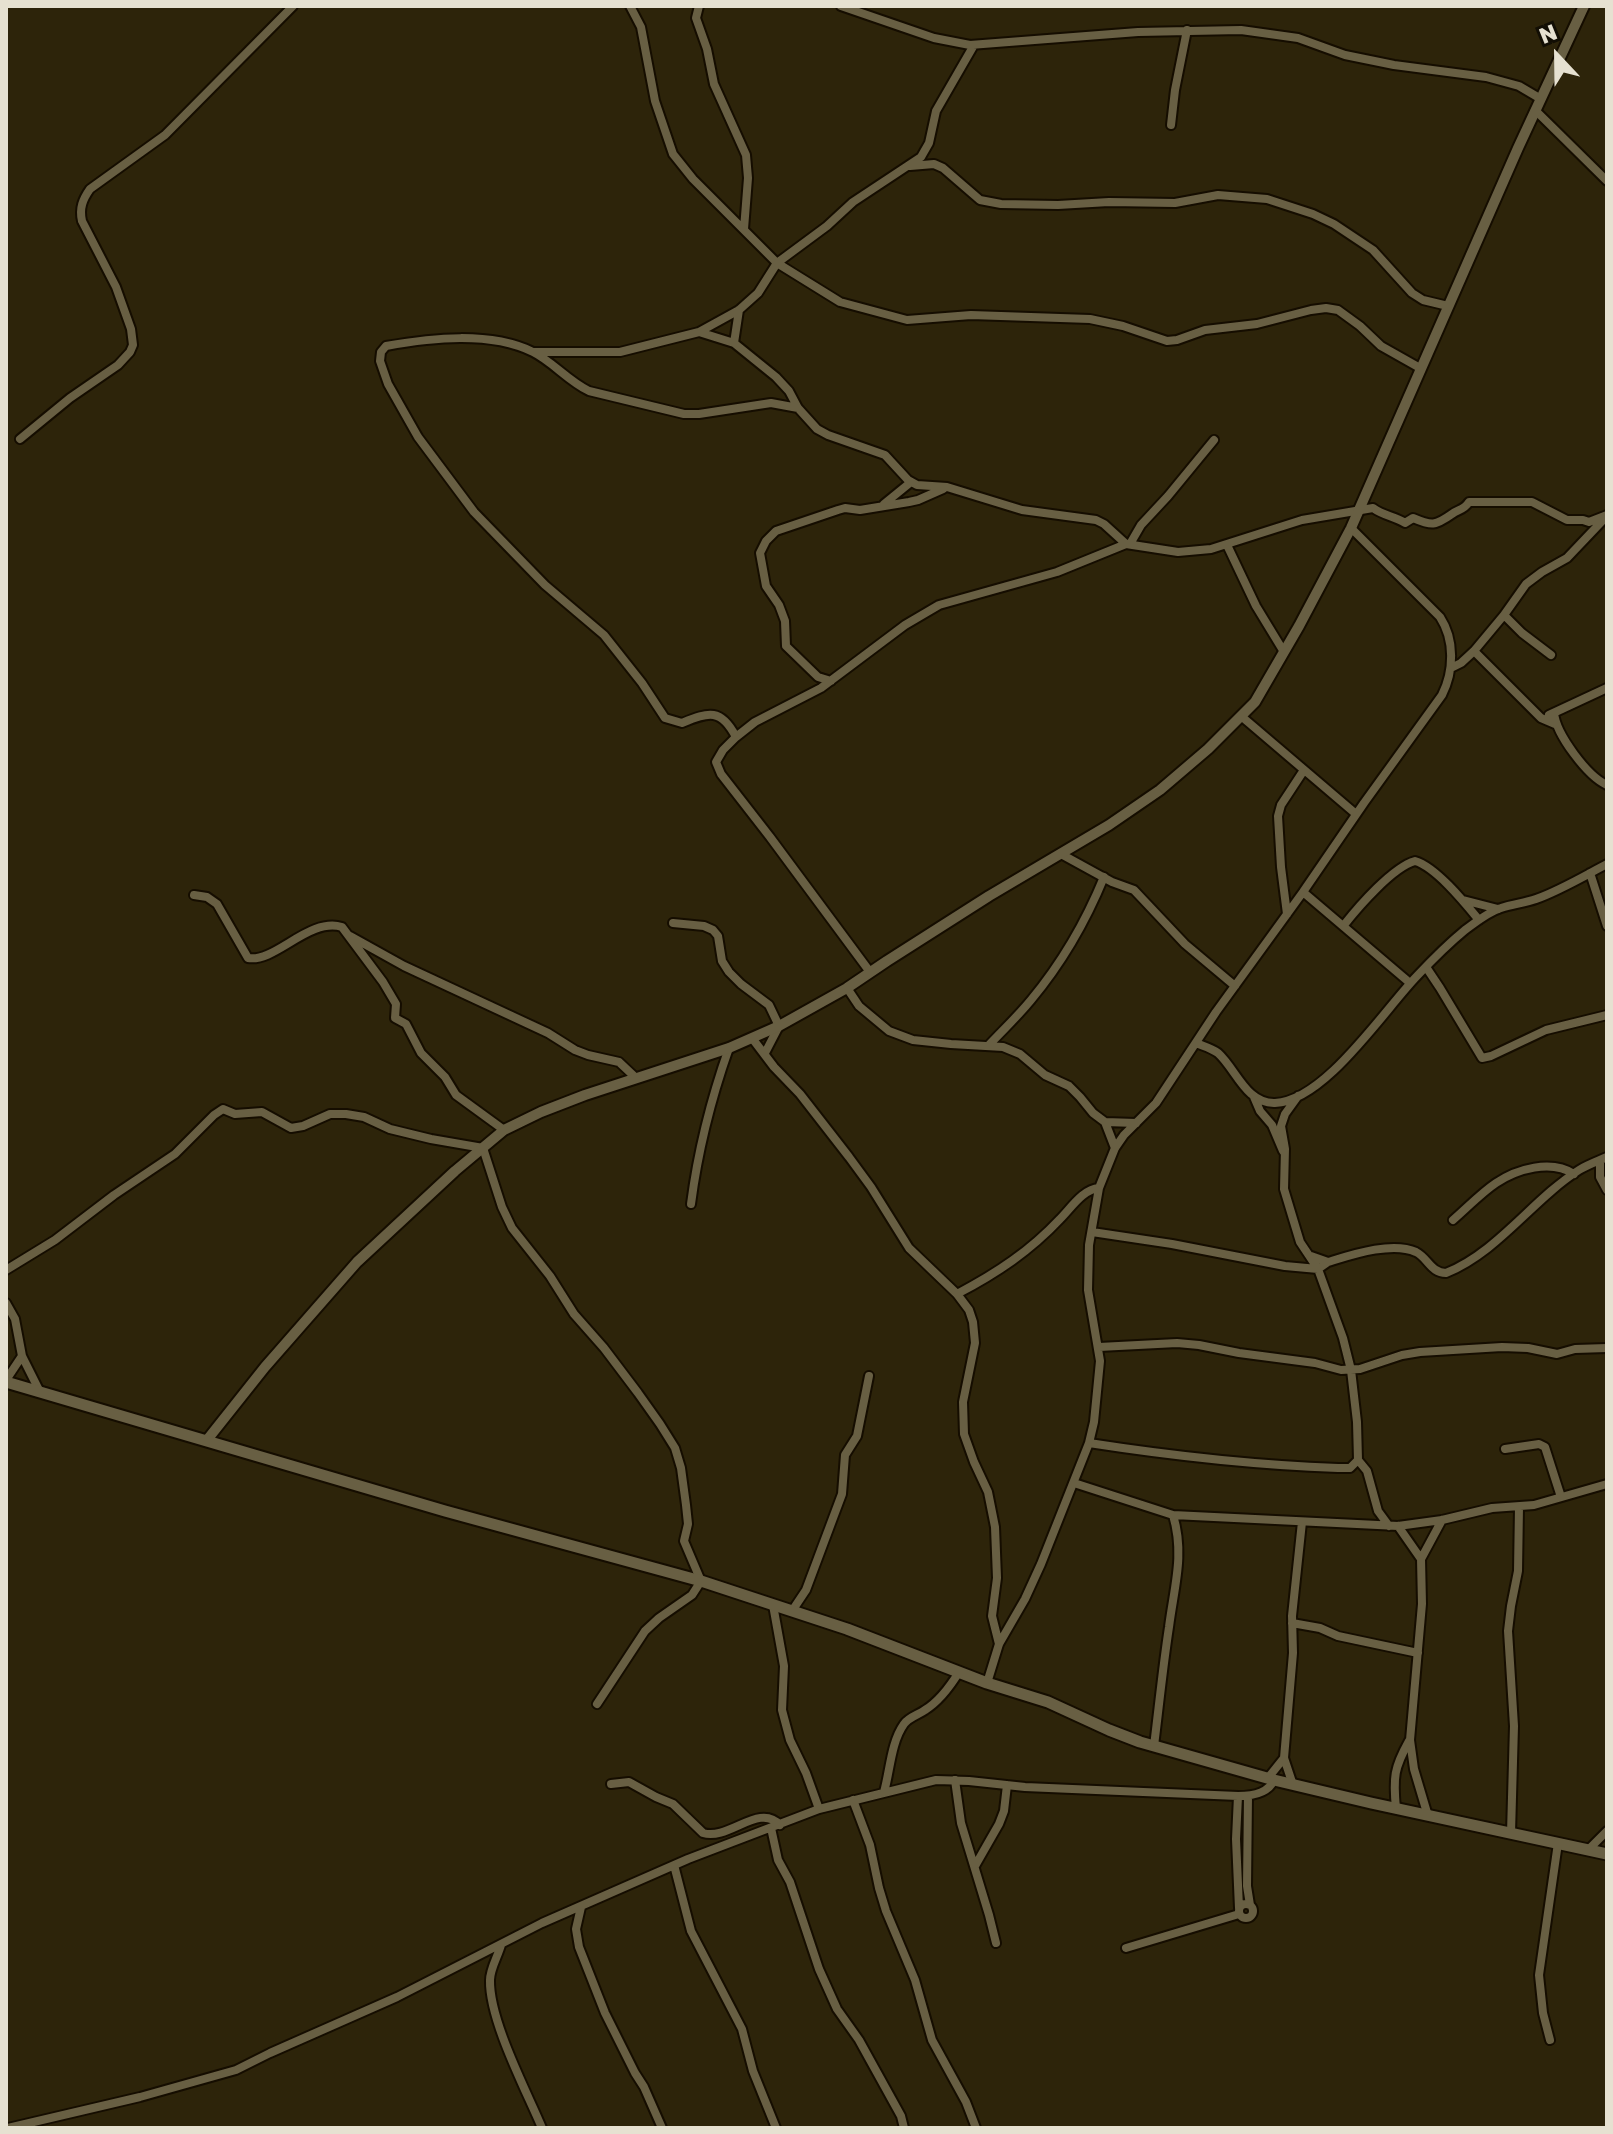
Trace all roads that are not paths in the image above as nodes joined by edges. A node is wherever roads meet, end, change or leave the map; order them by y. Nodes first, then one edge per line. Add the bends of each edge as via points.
1 (293, 6) edge
2 (630, 6) edge
3 (699, 6) edge
4 (841, 6) edge
5 (1584, 6) edge
6 (1187, 30) junction
7 (974, 45) junction
8 (1541, 99) junction
9 (1535, 110) junction
10 (1171, 125) dead end
11 (910, 166) junction
12 (1607, 181) edge
13 (744, 229) junction
14 (777, 263) junction
15 (1448, 306) junction
16 (739, 310) junction
17 (699, 332) junction
18 (734, 343) junction
19 (533, 352) junction
20 (1420, 368) junction
21 (798, 408) junction
22 (20, 439) dead end
23 (1214, 440) dead end
24 (911, 482) junction
25 (945, 488) junction
26 (880, 506) junction
27 (1360, 509) junction
28 (1607, 516) edge
29 (1351, 528) junction
30 (1128, 544) junction
31 (1227, 545) junction
32 (1504, 615) junction
33 (1474, 651) junction
34 (1284, 652) junction
35 (1551, 655) dead end
36 (1451, 668) junction
37 (818, 677) junction
38 (831, 681) junction
39 (821, 688) junction
40 (1607, 688) edge
41 (1554, 713) junction
42 (1241, 716) junction
43 (1541, 718) junction
44 (1555, 724) junction
45 (736, 737) junction
46 (1304, 770) junction
47 (1607, 785) edge
48 (1356, 814) junction
49 (1061, 854) junction
50 (1607, 864) edge
51 (1590, 873) junction
52 (1104, 877) junction
53 (1303, 892) junction
54 (194, 895) dead end
55 (1462, 900) junction
56 (1498, 909) junction
57 (1287, 915) junction
58 (1479, 920) junction
59 (673, 923) dead end
60 (1344, 925) junction
61 (1607, 926) edge
62 (349, 936) junction
63 (1426, 967) junction
64 (870, 972) junction
65 (1410, 983) junction
66 (1235, 986) junction
67 (847, 988) junction
68 (1607, 1015) edge
69 (779, 1026) junction
70 (752, 1038) junction
71 (1196, 1043) junction
72 (988, 1046) junction
73 (729, 1048) junction
74 (765, 1053) junction
75 (636, 1078) junction
76 (1299, 1095) junction
77 (1254, 1096) junction
78 (1105, 1122) junction
79 (1136, 1123) junction
80 (504, 1130) junction
81 (483, 1148) junction
82 (1115, 1148) junction
83 (1285, 1156) junction
84 (1604, 1159) edge
85 (1577, 1172) junction
86 (1600, 1177) junction
87 (1099, 1188) junction
88 (1607, 1190) edge
89 (691, 1204) dead end
90 (1453, 1220) dead end
91 (1092, 1232) junction
92 (1310, 1256) junction
93 (1328, 1262) junction
94 (1318, 1269) junction
95 (6, 1270) edge
96 (957, 1294) junction
97 (6, 1303) edge
98 (1099, 1347) junction
99 (1607, 1348) edge
100 (22, 1356) junction
101 (1351, 1370) junction
102 (869, 1376) dead end
103 (6, 1381) edge
104 (39, 1390) junction
105 (207, 1440) junction
106 (1089, 1443) junction
107 (1505, 1449) dead end
108 (1358, 1460) junction
109 (1074, 1483) junction
110 (1607, 1484) edge
111 (1561, 1497) junction
112 (1519, 1507) junction
113 (1173, 1515) junction
114 (1442, 1520) junction
115 (1302, 1522) junction
116 (1394, 1526) junction
117 (1421, 1559) junction
118 (701, 1581) junction
119 (773, 1605) junction
120 (792, 1611) junction
121 (1292, 1623) junction
122 (999, 1644) junction
123 (1418, 1653) junction
124 (959, 1672) junction
125 (987, 1683) junction
126 (597, 1704) dead end
127 (1410, 1740) junction
128 (1154, 1746) junction
129 (1284, 1758) junction
130 (1271, 1779) junction
131 (955, 1780) junction
132 (611, 1784) dead end
133 (1007, 1785) junction
134 (1293, 1785) junction
135 (884, 1792) junction
136 (1243, 1796) junction
137 (853, 1800) junction
138 (819, 1809) junction
139 (1396, 1809) junction
140 (1428, 1816) junction
141 (775, 1827) junction
142 (1607, 1831) edge
143 (1511, 1833) junction
144 (1558, 1843) junction
145 (1588, 1850) junction
146 (1607, 1854) edge
147 (674, 1865) junction
148 (975, 1866) junction
149 (581, 1907) junction
150 (1239, 1911) junction
151 (996, 1943) dead end
152 (502, 1944) junction
153 (1126, 1948) dead end
154 (1550, 2040) dead end
155 (8, 2128) edge
156 (542, 2128) edge
157 (662, 2128) edge
158 (776, 2128) edge
159 (904, 2128) edge
160 (976, 2128) edge

1 - 22 street via 184,118 83,198 82,221 121,300 133,345 118,365
2 - 13 street via 641,27 655,101 673,154
3 - 13 street via 696,18 714,84 746,155
4 - 7 street via 934,38
5 - 8 street
6 - 7 street
6 - 8 street via 1298,38 1345,55 1486,77
6 - 10 street
7 - 11 street via 936,111 926,151
8 - 9 street
9 - 12 street
9 - 15 street
11 - 14 street via 853,202
11 - 15 street via 934,164 980,200 1001,204 1175,203 1218,195 1267,199 1334,224 1373,250 1412,293
13 - 14 street
14 - 16 street via 758,293
14 - 20 street via 840,302 907,320 971,315 1090,319 1167,341 1214,328 1338,310 1381,346
15 - 20 street
16 - 17 street
16 - 18 street
17 - 18 street
17 - 19 street via 620,352
18 - 21 street via 776,377
19 - 21 street via 589,391 677,412 699,414 771,403
19 - 45 street via 493,341 436,339 386,346 380,361 418,437 474,512 545,585 604,635 665,718 682,723 717,715
20 - 27 street
21 - 24 street via 828,435 885,455
23 - 30 street
24 - 25 street
24 - 26 street
25 - 26 street via 918,500
25 - 30 street via 1022,510 1096,520
26 - 37 street via 845,508 786,527 772,534 760,553 766,586 785,621 786,646
27 - 28 street via 1426,524 1439,524 1469,502 1489,501 1532,502 1567,520 1589,522
27 - 29 street
27 - 31 street via 1302,520
28 - 32 street via 1567,558 1526,584
29 - 34 street
29 - 36 street via 1440,617 1450,637
30 - 31 street via 1178,552
30 - 38 street via 1057,572 939,605
31 - 34 street
32 - 33 street
32 - 35 street
33 - 36 street
33 - 43 street
34 - 42 street
36 - 48 street via 1442,695
37 - 38 street
37 - 39 street
38 - 39 street
39 - 45 street
40 - 41 street
41 - 43 street
41 - 44 street
42 - 46 street
42 - 49 street via 1160,790
43 - 44 street
44 - 47 street via 1580,761
45 - 64 street via 716,767
46 - 48 street
46 - 57 street via 1278,816
48 - 53 street
49 - 52 street
49 - 64 street
50 - 51 street
51 - 56 street via 1546,895
51 - 61 street
52 - 66 street via 1134,890 1185,944
52 - 72 street via 1063,955 1032,999
53 - 57 street
53 - 60 street
54 - 62 street via 217,904 248,958 260,958 328,925 342,927
55 - 56 street
55 - 58 street
55 - 60 street via 1415,861 1365,900
56 - 58 street
57 - 66 street
58 - 63 street
59 - 69 street via 713,930 729,972 769,1005
60 - 65 street
62 - 75 street via 575,1050 619,1062
62 - 80 street via 383,982 396,1004 395,1018 406,1024 421,1053 460,1099
63 - 65 street
63 - 68 street via 1482,1058 1546,1030
64 - 67 street
65 - 76 street via 1353,1053
66 - 71 street
67 - 69 street
67 - 72 street via 889,1031 913,1040
69 - 70 street
69 - 74 street
70 - 73 street
70 - 74 street
71 - 77 street via 1216,1052
71 - 79 street
72 - 78 street via 1020,1054 1069,1086
73 - 75 street
73 - 89 street via 697,1157
74 - 96 street via 849,1157 909,1248
75 - 80 street
76 - 77 street via 1276,1103
76 - 83 street via 1282,1120
77 - 83 street
78 - 79 street
78 - 82 street
79 - 82 street
80 - 81 street
81 - 95 street via 346,1114 291,1128 262,1112 235,1114 223,1109 175,1154
81 - 105 street via 357,1262
81 - 118 street via 512,1228 675,1448 688,1524 684,1541
82 - 87 street
83 - 92 street via 1284,1189 1300,1242
84 - 85 street
84 - 86 street
85 - 86 street
85 - 90 street via 1557,1167 1522,1171 1497,1182
85 - 93 street via 1484,1250 1446,1273 1436,1271 1416,1252 1395,1248
86 - 88 street
87 - 91 street
87 - 96 street via 1083,1195 1011,1263
91 - 94 street
91 - 98 street via 1088,1290
92 - 93 street
92 - 94 street
93 - 94 street
94 - 101 street
96 - 122 street via 969,1310 974,1333 963,1402 964,1434 988,1492 995,1527 992,1616
97 - 100 street
98 - 101 street via 1199,1345
98 - 106 street
99 - 101 street via 1557,1354 1502,1347 1420,1352
100 - 103 street
100 - 104 street
101 - 108 street
102 - 120 street via 857,1436 845,1455 842,1494 806,1590
103 - 104 main road
104 - 105 main road
105 - 118 main road
106 - 108 street via 1257,1465 1350,1468
106 - 109 street
107 - 111 street via 1545,1447
108 - 116 street via 1367,1471 1378,1511
109 - 113 street
109 - 122 street via 1036,1576
110 - 111 street
111 - 112 street
112 - 114 street
112 - 143 street via 1518,1571 1508,1631 1514,1726
113 - 115 street
113 - 128 street via 1179,1569
114 - 116 street
114 - 117 street
115 - 116 street
115 - 121 street
116 - 117 street
117 - 123 street
118 - 119 main road
118 - 126 street via 692,1595 645,1631
119 - 120 main road
119 - 138 street via 784,1666 782,1710
120 - 124 main road
121 - 123 street
121 - 129 street
122 - 125 street
123 - 127 street
124 - 125 main road
124 - 135 street via 932,1705 902,1727
125 - 128 main road
127 - 139 street via 1395,1768
127 - 140 street
128 - 130 main road
129 - 130 street
129 - 134 street
130 - 134 main road
130 - 136 street via 1270,1788
131 - 133 street
131 - 135 street
131 - 148 street via 957,1809
132 - 141 street via 637,1785 673,1804 708,1835 758,1818 777,1821
133 - 136 street
133 - 148 street via 999,1824
134 - 139 main road
135 - 137 street
136 - 150 street via 1236,1839
136 - 150 street via 1250,1905
137 - 138 street
137 - 160 street via 932,2040
138 - 141 street
139 - 140 main road
140 - 143 main road
141 - 147 street
141 - 159 street via 778,1860 819,1969
142 - 145 street
143 - 144 main road
144 - 145 main road
144 - 154 street via 1539,1975
145 - 146 main road
147 - 149 street
147 - 158 street via 691,1931 742,2029
148 - 151 street
149 - 152 street
149 - 157 street via 579,1947
150 - 153 street
152 - 155 street via 236,2070
152 - 156 street via 489,1983 496,2017

